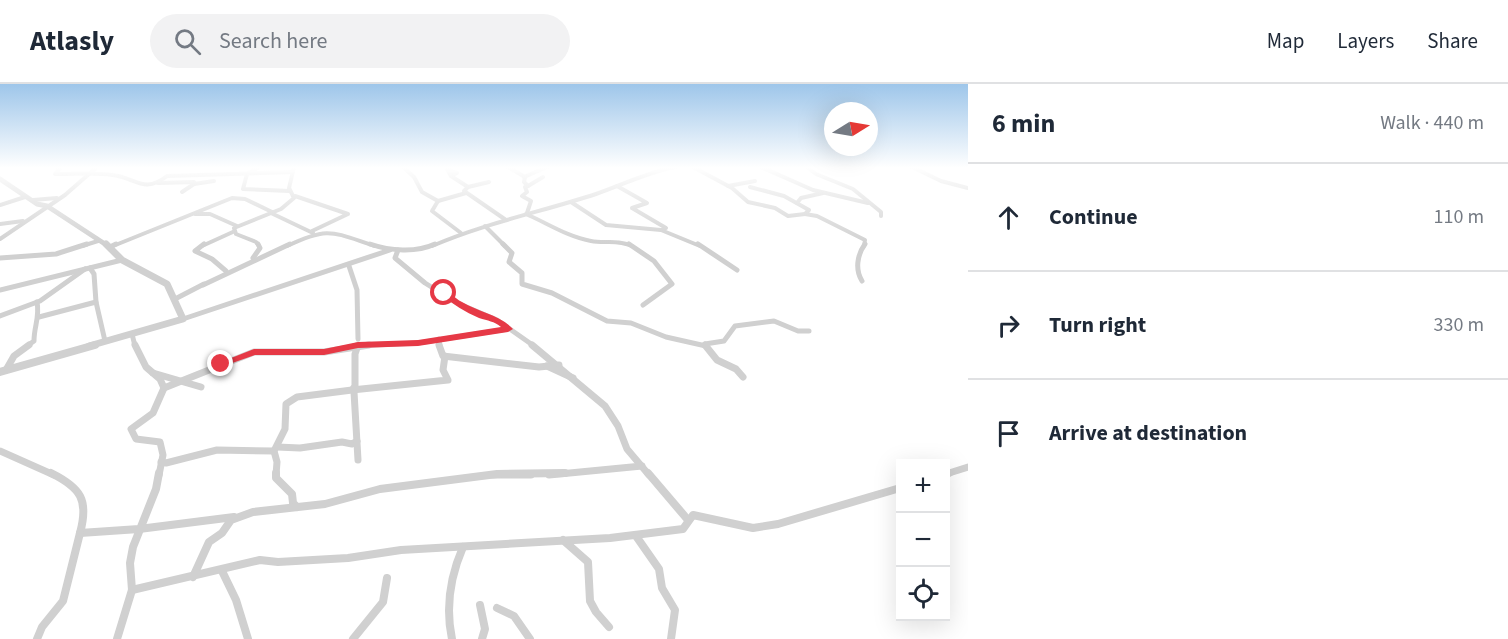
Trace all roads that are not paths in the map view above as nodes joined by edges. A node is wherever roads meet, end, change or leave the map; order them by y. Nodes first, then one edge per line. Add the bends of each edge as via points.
1 (19, 193) edge
2 (65, 193) edge
3 (248, 193) edge
4 (292, 193) edge
5 (424, 193) edge
6 (466, 193) joint
7 (526, 193) edge
8 (595, 193) edge
9 (627, 193) edge
10 (737, 193) edge
11 (772, 193) edge
12 (829, 193) junction
13 (857, 193) edge
14 (295, 196) junction
15 (25, 197) junction
16 (862, 197) junction
17 (58, 198) junction
18 (243, 199) junction
19 (33, 200) junction
20 (438, 201) junction
21 (570, 201) junction
22 (531, 202) junction
23 (797, 202) junction
24 (868, 203) junction
25 (0, 205) edge
26 (47, 206) junction
27 (546, 209) junction
28 (271, 212) junction
29 (526, 214) junction
30 (805, 214) junction
31 (189, 215) junction
32 (881, 216) dead end
33 (506, 220) junction
34 (24, 221) junction
35 (0, 224) edge
36 (485, 226) junction
37 (236, 229) junction
38 (661, 230) junction
39 (312, 233) junction
40 (461, 233) junction
41 (0, 239) edge
42 (98, 241) junction
43 (110, 247) junction
44 (395, 250) junction
45 (0, 258) edge
46 (122, 260) junction
47 (349, 266) junction
48 (88, 268) junction
49 (737, 270) dead end
50 (226, 271) junction
51 (862, 281) dead end
52 (203, 285) junction
53 (0, 290) edge
54 (175, 299) junction
55 (37, 302) junction
56 (96, 302) junction
57 (643, 305) dead end
58 (0, 316) edge
59 (39, 317) junction
60 (183, 318) junction
61 (508, 329) junction
62 (809, 331) dead end
63 (132, 334) junction
64 (439, 339) junction
65 (105, 341) junction
66 (358, 342) junction
67 (705, 344) junction
68 (445, 356) junction
69 (559, 365) junction
70 (547, 366) junction
71 (3, 371) edge
72 (152, 372) junction
73 (743, 377) dead end
74 (573, 378) junction
75 (180, 381) junction
76 (201, 387) dead end
77 (164, 388) junction
78 (352, 390) junction
79 (357, 441) junction
80 (275, 449) junction
81 (0, 452) edge
82 (358, 460) dead end
83 (162, 464) junction
84 (642, 466) junction
85 (968, 467) edge
86 (950, 472) edge
87 (896, 489) edge
88 (297, 507) junction
89 (238, 516) junction
90 (688, 520) junction
91 (139, 529) junction
92 (80, 533) junction
93 (636, 536) junction
94 (563, 540) junction
95 (463, 547) junction
96 (222, 571) junction
97 (193, 577) junction
98 (387, 578) dead end
99 (132, 591) junction
100 (480, 605) dead end
101 (497, 608) dead end
102 (609, 627) dead end
103 (37, 639) edge
104 (117, 639) edge
105 (248, 639) edge
106 (353, 639) edge
107 (452, 639) edge
108 (482, 639) edge
109 (530, 639) edge
110 (671, 639) edge

1 - 15 street
2 - 17 street
3 - 18 street
4 - 14 street
5 - 20 street
6 - 20 street
6 - 33 street
7 - 22 street via 522,196
8 - 21 street
9 - 38 street via 647,203 632,208 666,228
10 - 30 street via 748,202 775,208 788,216
11 - 23 street
12 - 16 street
12 - 23 street
12 - 24 street
13 - 16 street
14 - 28 street via 281,209
14 - 39 street via 348,214
15 - 19 street
15 - 25 street
16 - 24 street
17 - 19 street
17 - 26 street
18 - 28 street
18 - 31 street via 227,199
19 - 26 street
20 - 40 street via 432,211
21 - 27 street
21 - 38 street via 606,225
22 - 27 street
22 - 29 street
23 - 30 street via 809,210
24 - 32 street
26 - 34 street
26 - 42 street
27 - 29 street
28 - 37 street
28 - 39 street
29 - 33 street
29 - 57 street via 593,242 610,240 633,245 665,271 672,284
30 - 51 street via 865,240 857,273
31 - 37 street via 210,214
31 - 43 street
33 - 36 street
34 - 35 street
34 - 41 street
36 - 40 street
36 - 67 street via 512,253 509,262 522,273 522,284 552,293 607,321 631,323 666,337
37 - 50 street via 236,234 256,242 260,248 256,256
37 - 50 street via 195,251
38 - 49 street via 697,244
39 - 44 street via 332,232 375,248
39 - 52 street
40 - 44 street via 425,249
42 - 43 street
42 - 45 street via 56,254
43 - 46 street
44 - 47 street
44 - 61 street via 395,258 425,283
46 - 48 street
46 - 54 street via 167,284
47 - 60 street
47 - 66 street via 357,289
48 - 53 street
48 - 55 street
48 - 56 street via 94,274
50 - 52 street
52 - 54 street
54 - 60 street
55 - 58 street
55 - 59 street
56 - 59 street
56 - 65 street
59 - 71 street via 32,335 34,341 14,356
60 - 63 street
61 - 64 street
61 - 69 street
62 - 67 street via 798,331 774,321 735,326 724,341
63 - 65 street
63 - 72 street via 144,366
64 - 66 street via 418,343
64 - 68 street via 440,351
65 - 71 street
66 - 75 street via 324,352 254,352
66 - 78 street via 356,386
67 - 73 street via 717,360
68 - 70 street
68 - 78 street via 443,370 448,380
69 - 70 street
69 - 74 street
70 - 74 street
72 - 75 street
72 - 77 street
74 - 84 street via 605,406 627,449
75 - 76 street
75 - 77 street
77 - 83 street via 153,412 131,429 136,439 160,442
78 - 79 street
78 - 80 street via 290,400 286,404 283,437
79 - 80 street
79 - 82 street
80 - 83 street via 217,450
80 - 88 street via 276,477 292,494
81 - 92 street via 73,486 84,504
83 - 91 street via 154,496
84 - 88 street via 474,477 380,489 325,504
84 - 90 street
85 - 86 street
87 - 90 street via 753,528 693,515
88 - 89 street
89 - 91 street
89 - 97 street via 209,542
90 - 93 street via 682,529
91 - 92 street
91 - 99 street via 130,563
92 - 103 street via 62,603 41,627
93 - 94 street
93 - 110 street via 659,569 662,588 675,610
94 - 95 street
94 - 102 street via 589,564 591,605
95 - 96 street via 348,558 260,560
95 - 107 street via 453,569 447,599
96 - 97 street
96 - 105 street
97 - 99 street
98 - 106 street via 383,602
99 - 104 street
100 - 108 street via 485,628
101 - 109 street via 514,616

